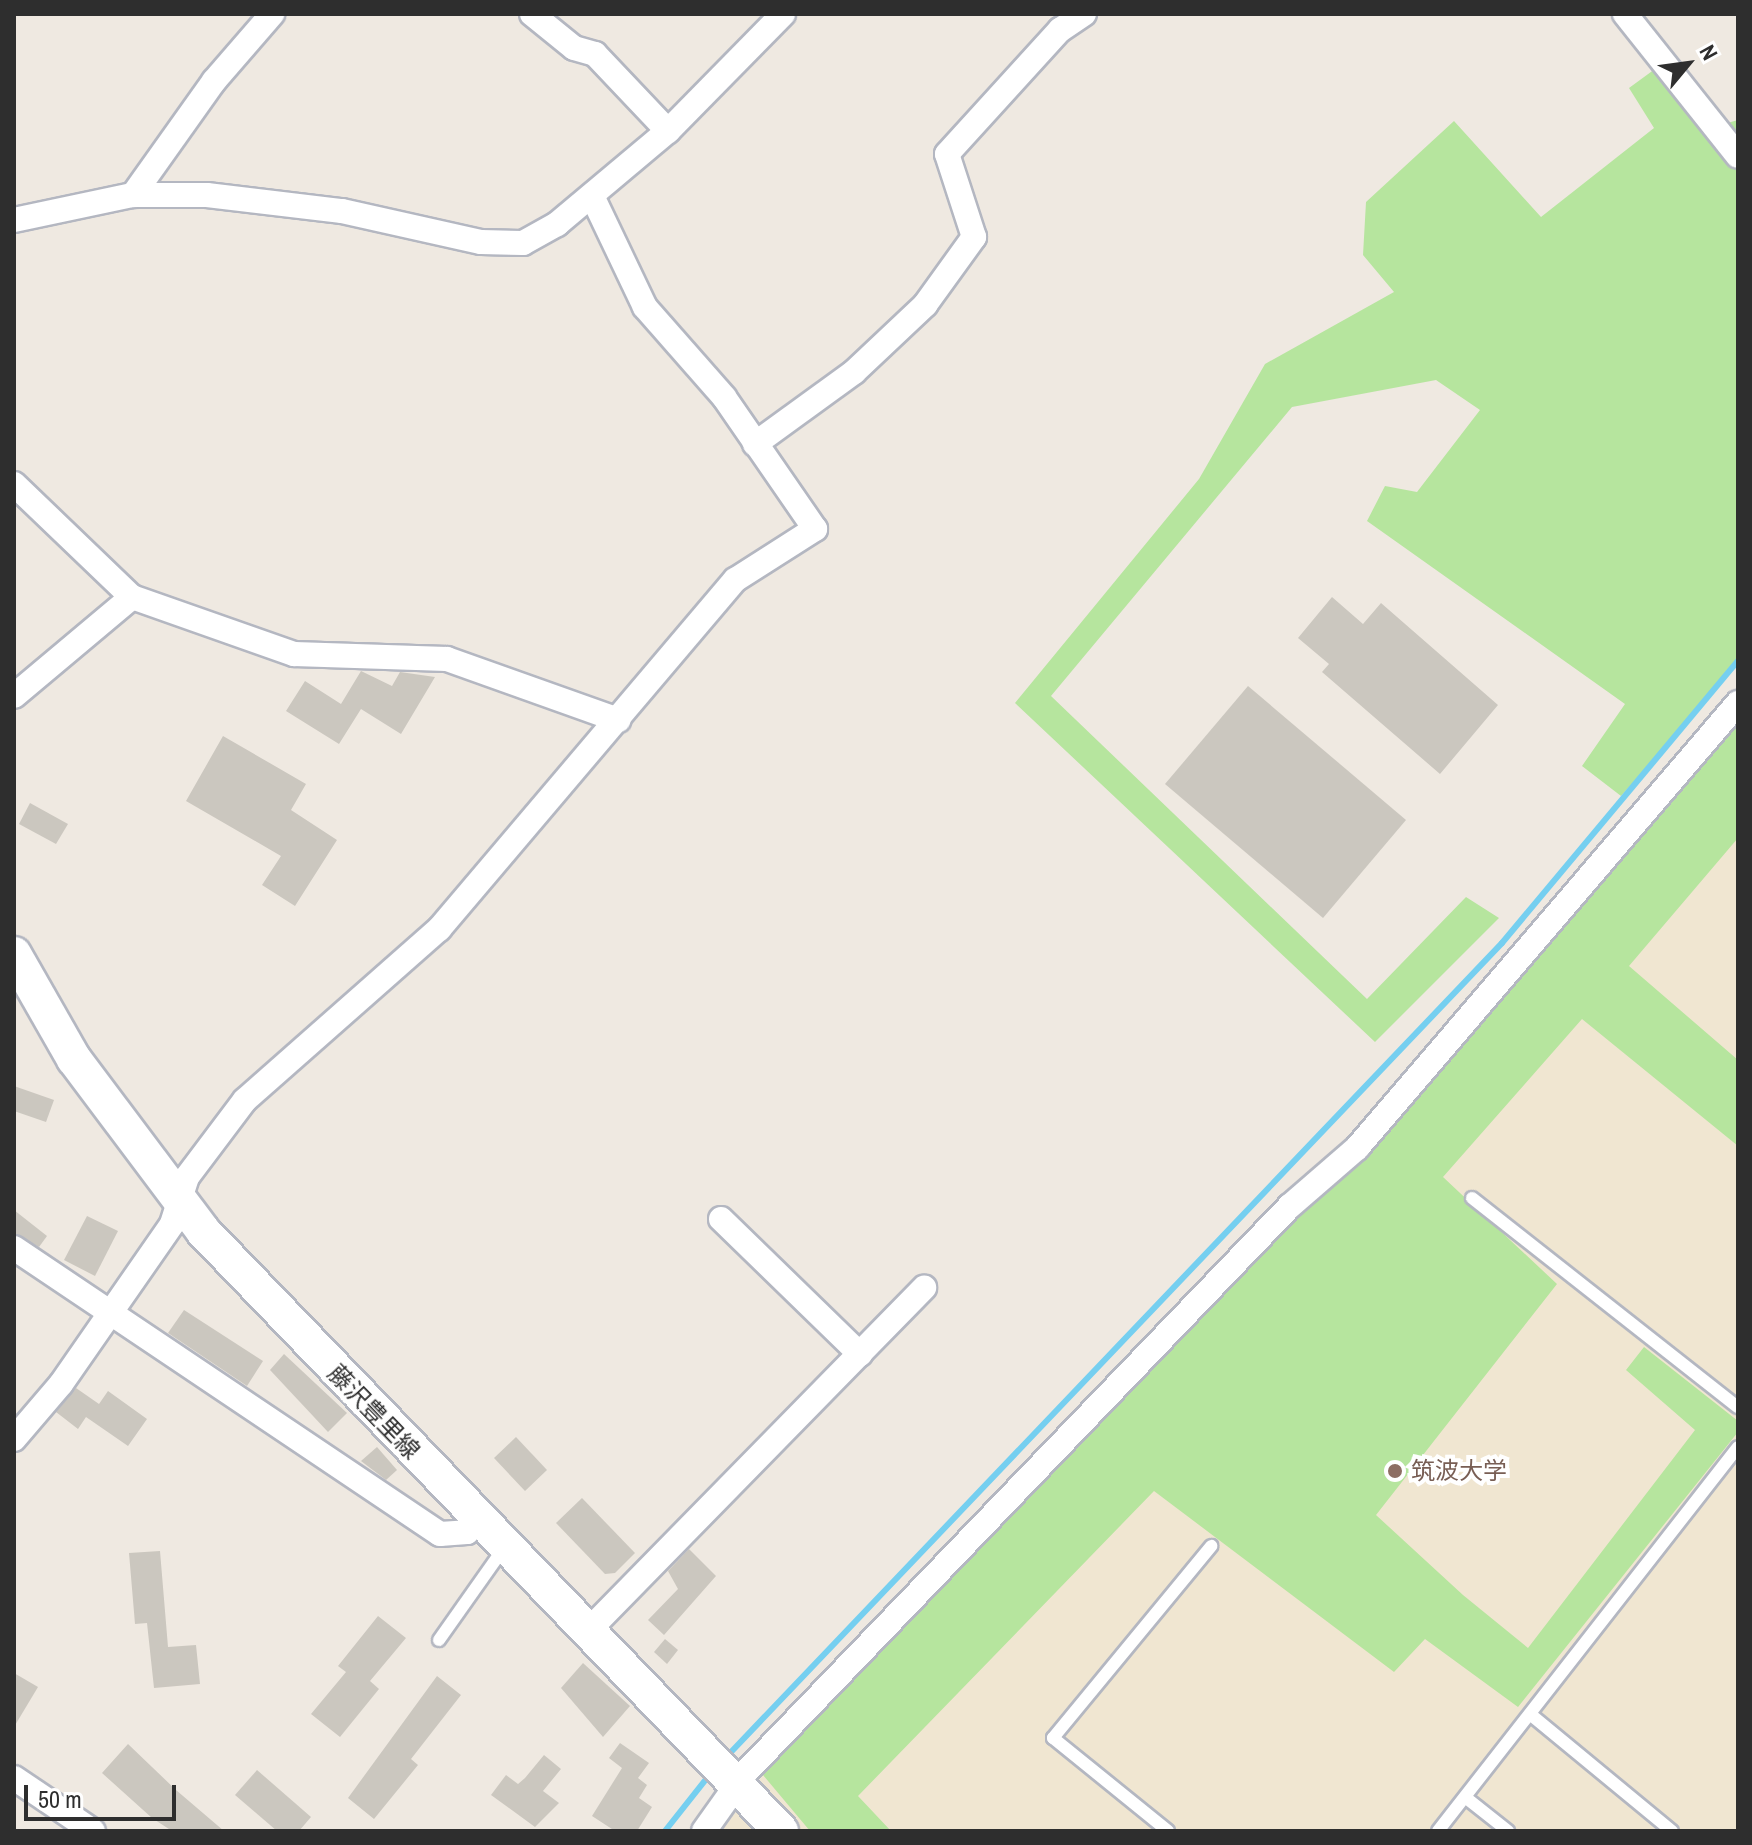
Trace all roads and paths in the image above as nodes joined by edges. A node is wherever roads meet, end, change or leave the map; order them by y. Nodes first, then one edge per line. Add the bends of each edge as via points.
1 (272, 14) edge
2 (532, 14) edge
3 (783, 14) edge
4 (1084, 14) edge
5 (1625, 14) edge
6 (668, 131) junction
7 (1738, 156) edge
8 (133, 195) junction
9 (592, 196) junction
10 (14, 220) edge
11 (755, 444) junction
12 (14, 484) edge
13 (132, 597) junction
14 (14, 696) edge
15 (1738, 703) edge
16 (618, 720) junction
17 (14, 954) edge
18 (1472, 1198) dead end
19 (177, 1201) junction
20 (721, 1219) dead end
21 (14, 1248) edge
22 (924, 1288) dead end
23 (110, 1313) junction
24 (860, 1354) junction
25 (1738, 1407) edge
26 (14, 1439) edge
27 (1738, 1447) edge
28 (479, 1519) junction
29 (1211, 1546) dead end
30 (505, 1547) junction
31 (587, 1632) junction
32 (439, 1640) dead end
33 (1530, 1714) junction
34 (14, 1778) edge
35 (736, 1784) junction
36 (1465, 1797) junction
37 (93, 1831) edge
38 (704, 1831) edge
39 (781, 1831) edge
40 (1168, 1831) edge
41 (1438, 1831) edge
42 (1508, 1831) edge
43 (1672, 1831) edge

1 - 8 street via 214,81
2 - 6 street via 574,48 595,54
3 - 6 street
4 - 11 street via 1060,30 947,154 974,237 925,305 854,372
5 - 7 street
6 - 9 street
8 - 9 street via 207,195 342,211 481,242 523,243
8 - 10 street
9 - 11 street via 645,307 724,397
11 - 16 street via 815,529 735,580
12 - 13 street
13 - 14 street
13 - 16 street via 294,654 447,659
15 - 35 street via 1357,1148 1290,1206
16 - 19 street via 439,929 245,1100 187,1177
17 - 19 main road, 藤沢豊里線 via 74,1059
18 - 25 lane
19 - 23 street via 172,1224
19 - 28 main road, 藤沢豊里線
20 - 24 street
21 - 23 street
22 - 24 street
23 - 26 street
23 - 28 street via 440,1534 467,1532
24 - 31 street
27 - 33 lane
28 - 30 main road, 藤沢豊里線
29 - 40 lane via 1053,1738
30 - 31 main road, 藤沢豊里線
30 - 32 lane
31 - 35 main road, 藤沢豊里線
33 - 36 lane
33 - 43 lane
34 - 37 street
35 - 38 street
35 - 39 main road, 藤沢豊里線
36 - 41 lane
36 - 42 lane

